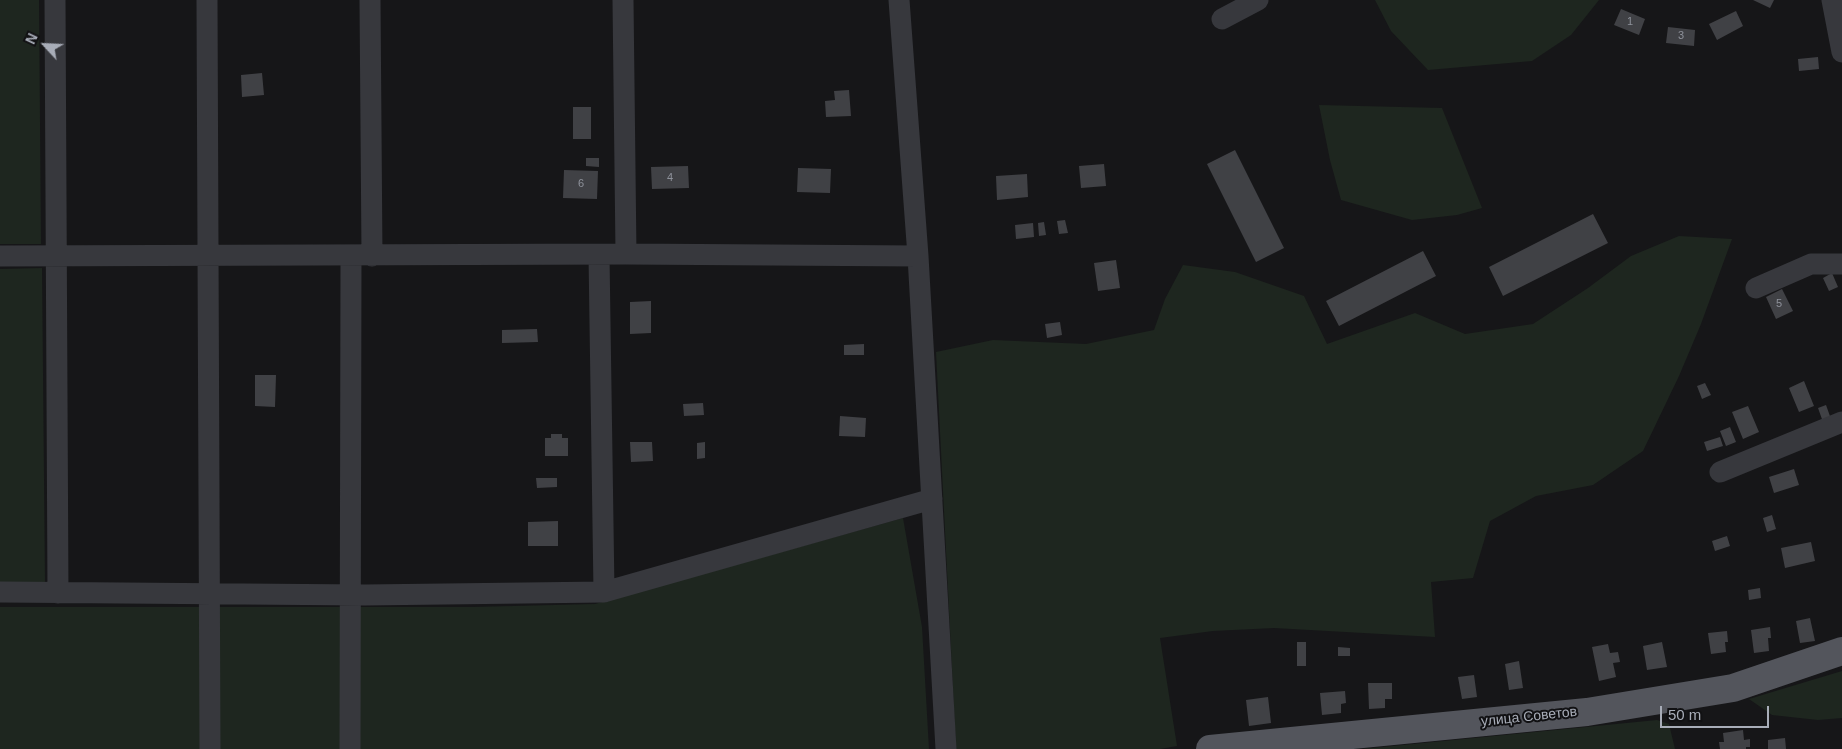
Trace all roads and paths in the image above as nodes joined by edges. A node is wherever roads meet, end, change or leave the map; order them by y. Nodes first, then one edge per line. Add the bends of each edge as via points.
1 (55, 0) edge
2 (207, 0) edge
3 (370, 0) edge
4 (623, 0) edge
5 (900, 0) edge
6 (1258, 0) edge
7 (1832, 0) edge
8 (1222, 19) dead end
9 (1842, 52) edge
10 (626, 254) junction
11 (599, 255) junction
12 (0, 256) edge
13 (56, 256) junction
14 (208, 256) junction
15 (351, 256) junction
16 (372, 256) junction
17 (918, 256) junction
18 (1842, 264) edge
19 (1756, 288) dead end
20 (1842, 422) edge
21 (1720, 472) dead end
22 (932, 499) junction
23 (0, 592) edge
24 (604, 592) junction
25 (58, 593) junction
26 (210, 594) junction
27 (350, 595) junction
28 (1842, 652) edge
29 (210, 749) edge
30 (350, 749) edge
31 (946, 749) edge
32 (1210, 749) edge

1 - 13 street
2 - 14 street
3 - 16 street
4 - 10 street
5 - 17 street
6 - 8 street
7 - 9 street
10 - 11 street
10 - 17 street
11 - 16 street
11 - 24 street
12 - 13 street
13 - 14 street
13 - 25 street
14 - 15 street
14 - 26 street
15 - 16 street
15 - 27 street
17 - 22 street
18 - 19 street via 1811,264
20 - 21 street
22 - 24 street
22 - 31 street
23 - 25 street
24 - 27 street
25 - 26 street
26 - 27 street
26 - 29 street
27 - 30 street
28 - 32 main road, улица Советов via 1734,688 1587,712

